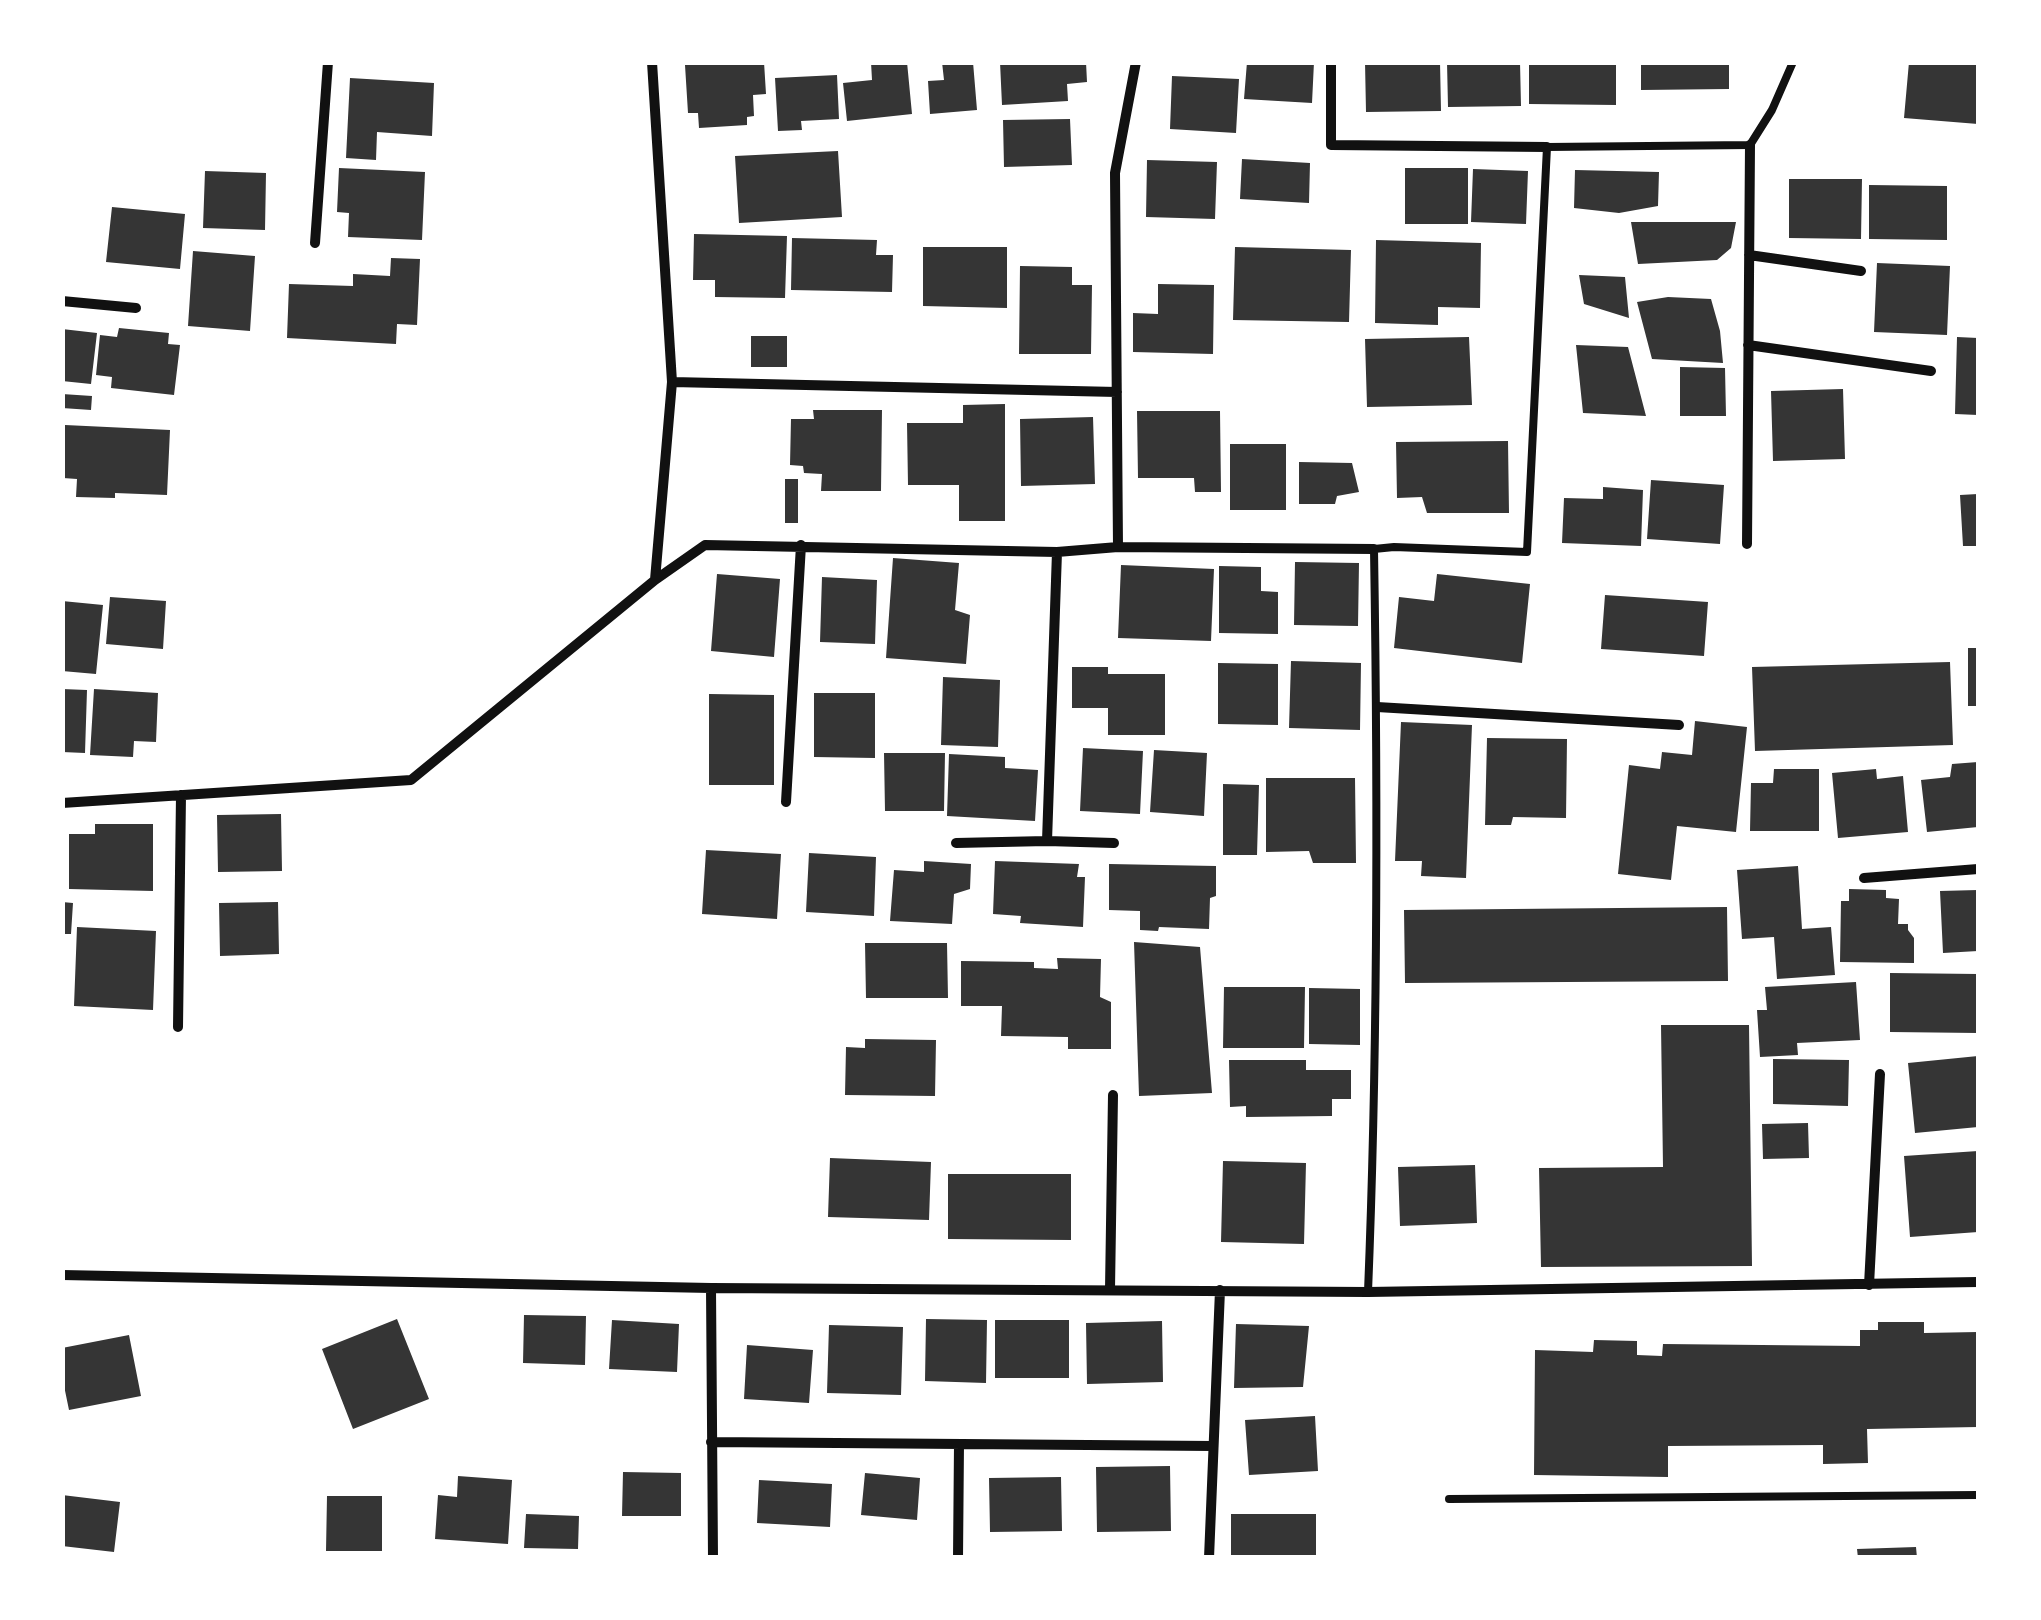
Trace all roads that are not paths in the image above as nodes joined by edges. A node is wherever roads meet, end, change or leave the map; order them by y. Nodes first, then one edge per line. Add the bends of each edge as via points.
1 (328, 62) edge
2 (652, 62) edge
3 (1136, 62) edge
4 (1332, 62) edge
5 (1793, 62) edge
6 (1750, 144) junction
7 (1547, 148) junction
8 (316, 243) dead end
9 (1749, 255) junction
10 (1861, 271) dead end
11 (62, 302) edge
12 (136, 308) dead end
13 (1748, 345) junction
14 (1931, 371) dead end
15 (672, 382) junction
16 (1117, 392) junction
17 (1746, 544) dead end
18 (802, 546) junction
19 (1118, 546) junction
20 (1374, 549) junction
21 (1057, 552) junction
22 (655, 580) junction
23 (1376, 707) junction
24 (1679, 724) dead end
25 (181, 796) junction
26 (786, 802) dead end
27 (62, 804) edge
28 (1047, 841) junction
29 (956, 843) dead end
30 (1114, 843) dead end
31 (1978, 869) edge
32 (1864, 878) dead end
33 (178, 1027) dead end
34 (1880, 1074) dead end
35 (1112, 1095) dead end
36 (62, 1275) edge
37 (1978, 1282) edge
38 (1869, 1285) junction
39 (711, 1288) junction
40 (1110, 1289) junction
41 (1220, 1290) junction
42 (1368, 1292) junction
43 (711, 1442) junction
44 (959, 1444) junction
45 (1214, 1446) junction
46 (1978, 1495) edge
47 (1448, 1499) dead end
48 (713, 1558) edge
49 (958, 1558) edge
50 (1209, 1558) edge

1 - 8 street
2 - 15 street
3 - 16 street via 1115,173
4 - 7 street via 1331,145
5 - 6 lane
6 - 7 lane
6 - 9 street
7 - 20 lane via 1527,552
9 - 10 street
9 - 13 street
11 - 12 street
13 - 14 street
13 - 17 street
15 - 16 street
15 - 22 street
16 - 19 street
18 - 21 street
18 - 22 street via 705,545
18 - 26 street
19 - 20 street
19 - 21 street
20 - 23 lane
21 - 28 street
22 - 25 street via 411,780
23 - 24 street
23 - 42 lane via 1376,1103
25 - 27 street
25 - 33 street
28 - 29 street
28 - 30 street
31 - 32 street
34 - 38 street
35 - 40 street
36 - 39 street
37 - 38 street
38 - 42 street
39 - 40 street
39 - 43 street
40 - 41 street
41 - 42 street
41 - 45 street
43 - 44 street
43 - 48 street
44 - 45 street
44 - 49 street
45 - 50 street
46 - 47 lane

